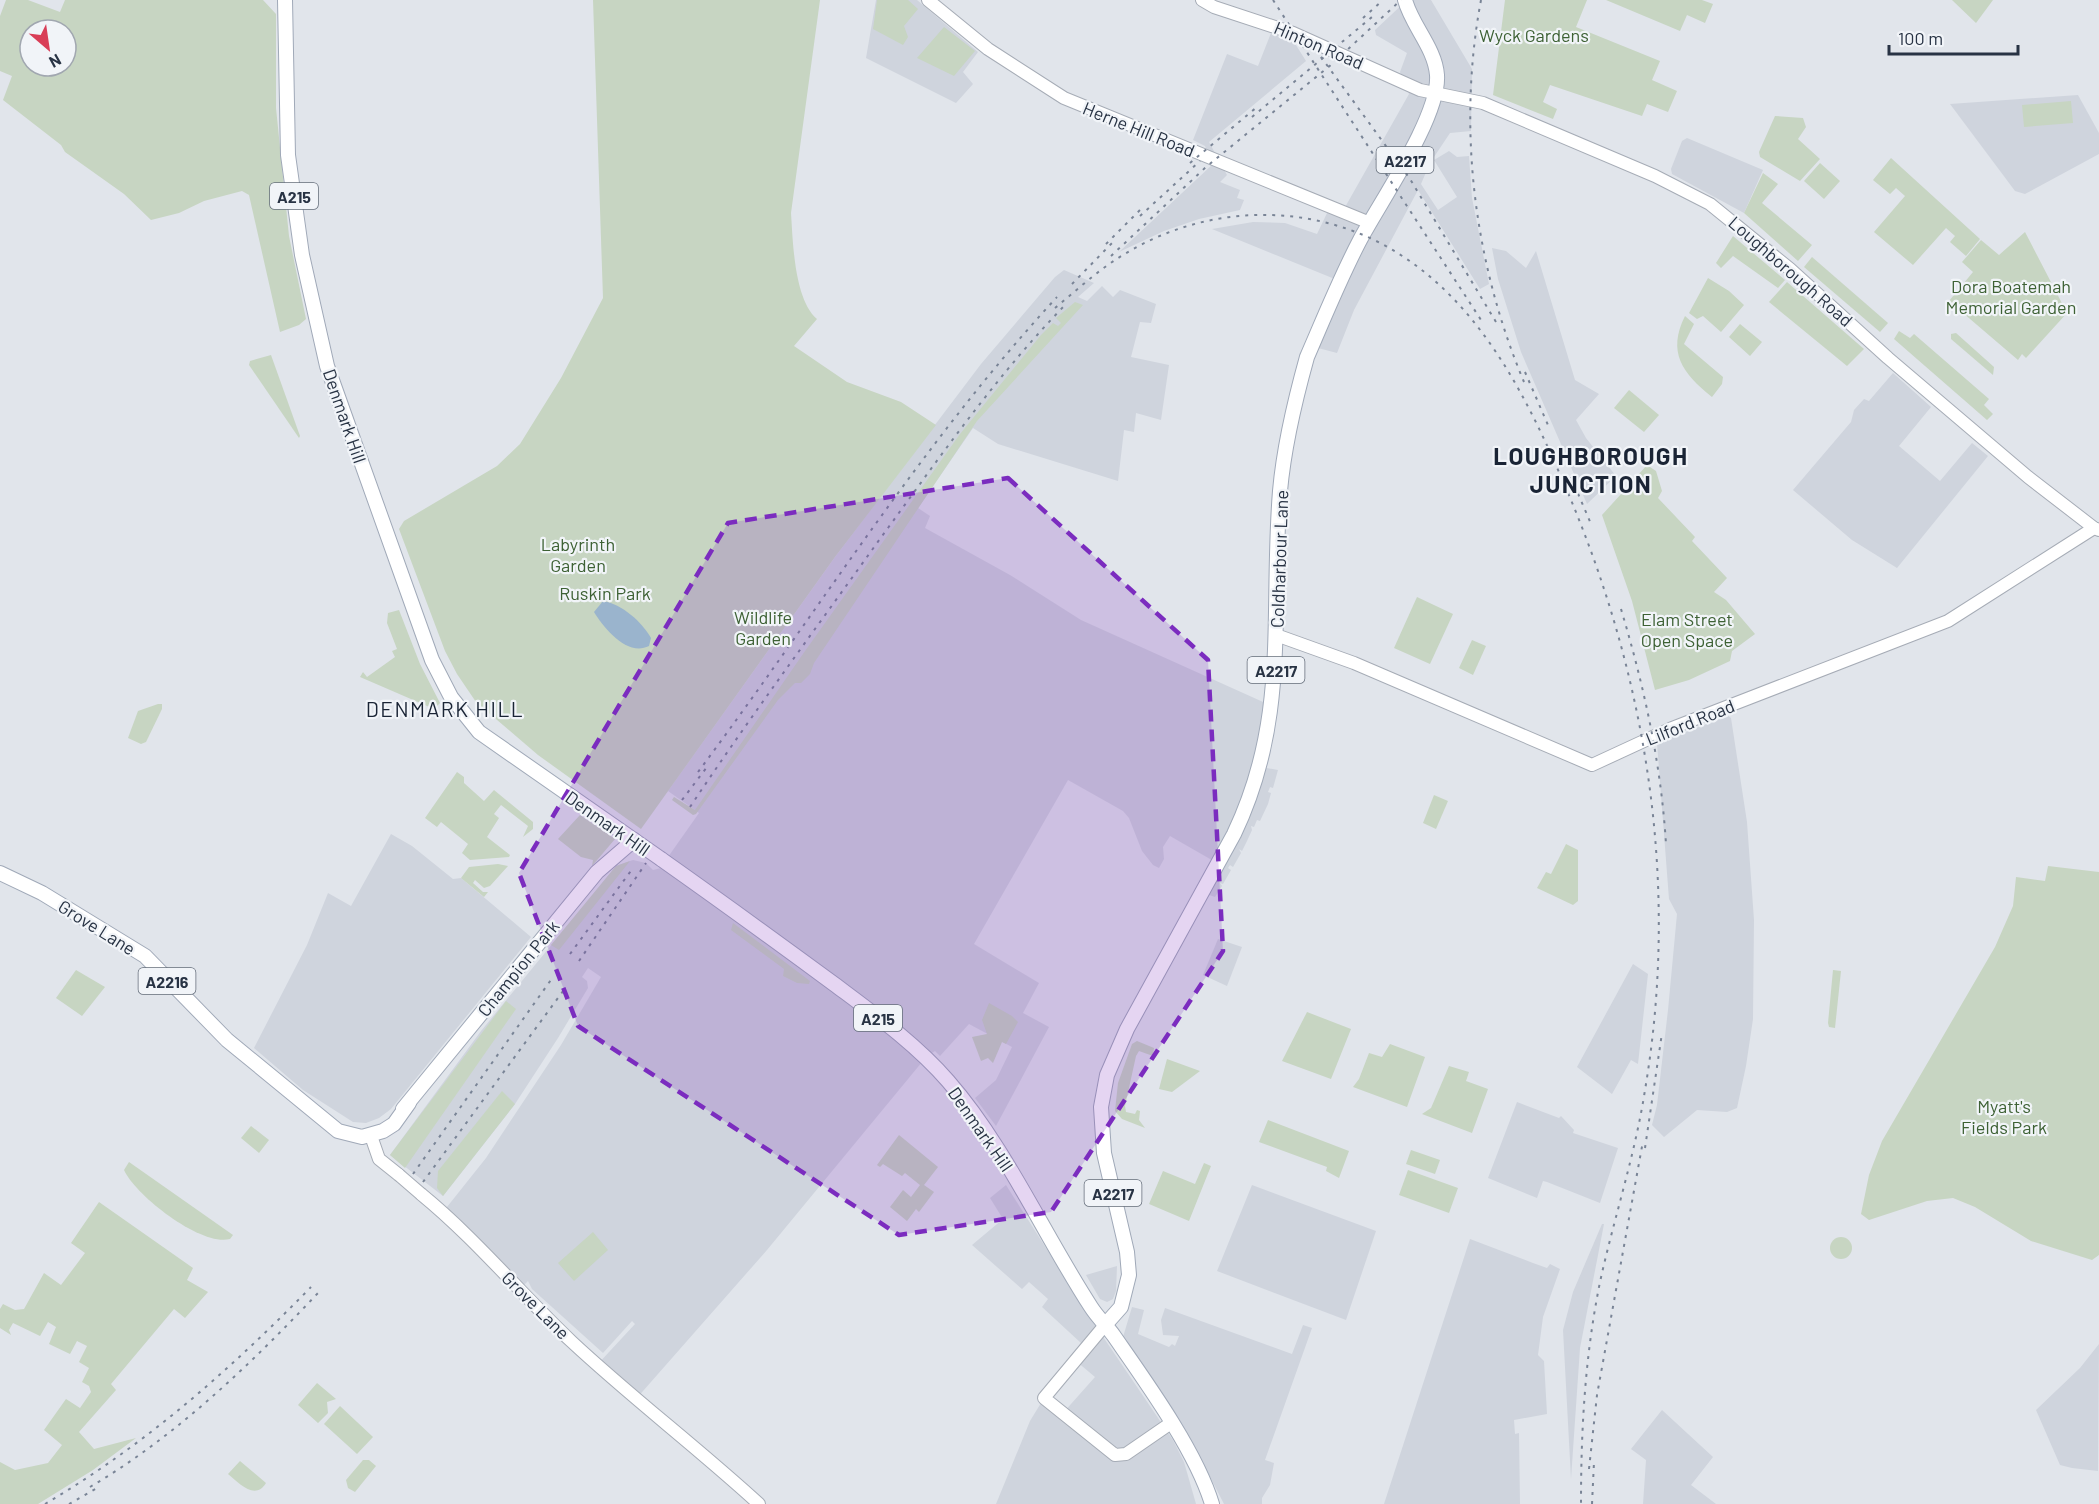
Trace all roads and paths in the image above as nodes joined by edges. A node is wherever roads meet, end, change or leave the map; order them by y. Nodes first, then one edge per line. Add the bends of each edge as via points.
1 (285, 0) edge
2 (928, 0) edge
3 (1202, 0) edge
4 (1405, 0) edge
5 (1434, 94) junction
6 (1370, 223) junction
7 (2096, 529) edge
8 (1276, 635) junction
9 (637, 842) junction
10 (0, 873) edge
11 (370, 1133) junction
12 (1105, 1325) junction
13 (1171, 1423) junction
14 (759, 1504) edge
15 (1212, 1504) edge

1 - 9 main road, Denmark Hill / A215 via 288,153 317,328 432,660 450,697 479,732
2 - 6 street, Herne Hill Road via 987,49 1064,98
3 - 5 street, Hinton Road via 1293,33
4 - 5 main road, Coldharbour Lane / A2217 via 1431,54 1437,75
5 - 6 main road, Coldharbour Lane / A2217 via 1415,141
5 - 7 street, Loughborough Road via 1483,103 1655,176 1710,204 1790,268 2028,477
6 - 8 main road, Coldharbour Lane / A2217 via 1333,297 1301,378 1280,490
7 - 8 street, Lilford Road via 1948,621 1672,728 1592,765 1360,665
8 - 12 main road, Coldharbour Lane / A2217 via 1269,722 1261,767 1248,805 1127,1029 1107,1075 1101,1107 1103,1145 1129,1275 1121,1307
9 - 11 main road, Champion Park via 597,872 394,1124
9 - 12 main road, Denmark Hill / A215, bridge via 856,1001 949,1082 1013,1175
10 - 11 main road, Grove Lane / A2216 via 42,893 145,956 226,1040 338,1131 351,1136
11 - 14 street, Grove Lane, bridge via 379,1159 480,1247 597,1365
12 - 13 main road, Denmark Hill / A215
12 - 13 street via 1044,1398 1115,1455 1126,1454
13 - 15 main road, Denmark Hill / A215

